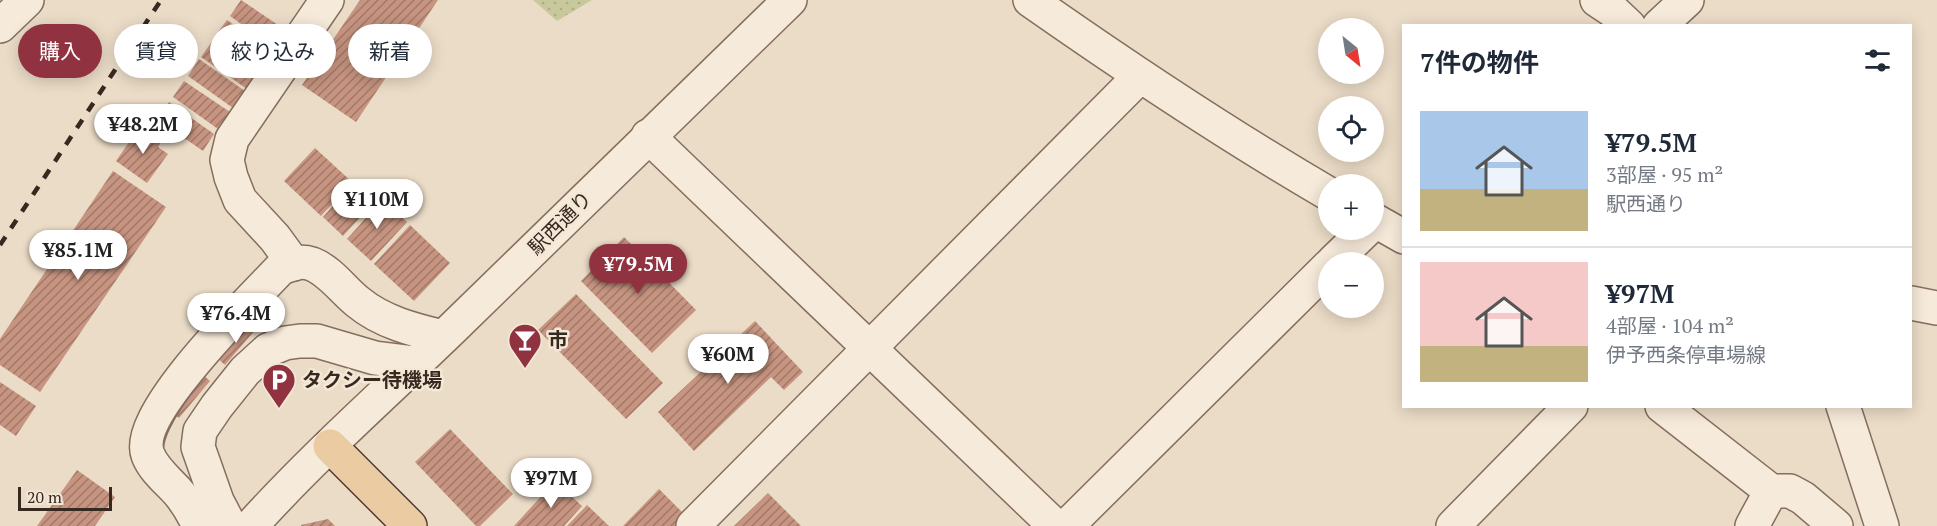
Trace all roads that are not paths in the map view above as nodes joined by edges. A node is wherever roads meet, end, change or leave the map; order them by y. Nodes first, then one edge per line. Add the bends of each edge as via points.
1 (327, 0) edge
2 (790, 0) edge
3 (1029, 0) edge
4 (1597, 0) edge
5 (1687, 0) edge
6 (1627, 24) edge
7 (1661, 24) edge
8 (1140, 76) junction
9 (648, 136) junction
10 (1318, 188) edge
11 (1384, 228) edge
12 (1402, 236) edge
13 (1355, 240) edge
14 (1343, 252) edge
15 (294, 264) junction
16 (1318, 277) edge
17 (358, 303) junction
18 (1912, 303) edge
19 (1937, 308) edge
20 (443, 337) junction
21 (870, 347) junction
22 (375, 358) junction
23 (415, 363) junction
24 (371, 404) junction
25 (1569, 408) edge
26 (1665, 408) edge
27 (1844, 408) edge
28 (330, 446) junction
29 (1771, 491) junction
30 (261, 515) edge
31 (215, 518) edge
32 (410, 526) edge
33 (693, 526) edge
34 (1055, 526) edge
35 (1067, 526) edge
36 (1453, 526) edge
37 (1752, 526) edge
38 (1836, 526) edge
39 (1882, 526) edge

1 - 15 street via 232,139 227,160 240,200
2 - 9 street, 駅西通り
3 - 8 street
4 - 6 street
5 - 7 street
8 - 10 street
8 - 21 street
9 - 20 street, 駅西通り
9 - 21 street
11 - 12 street
13 - 14 street
15 - 17 street via 299,261 314,265
15 - 31 street via 281,268 229,323 160,408 149,429 147,450 167,483 192,512
16 - 35 street
17 - 20 street via 387,320
17 - 22 street via 369,328
18 - 19 street
20 - 23 street, 駅西通り
21 - 33 street
21 - 34 street
22 - 23 street
22 - 24 street
22 - 31 street via 317,341 300,341 267,350 245,371 200,431 198,447
23 - 24 street, 駅西通り
24 - 28 street, 駅西通り
25 - 36 street
26 - 29 street
27 - 39 street
28 - 30 street, 駅西通り
28 - 32 main road
29 - 37 street
29 - 38 street via 1790,491 1803,498
30 - 31 street via 254,508 237,507

